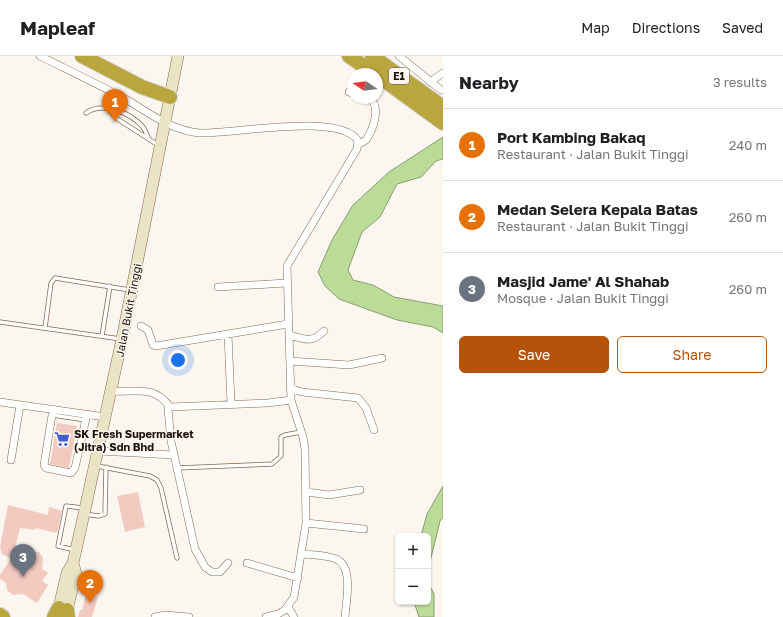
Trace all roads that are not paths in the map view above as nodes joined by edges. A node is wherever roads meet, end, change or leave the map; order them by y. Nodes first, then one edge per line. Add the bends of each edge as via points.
1 (40, 56) edge
2 (82, 56) edge
3 (101, 56) edge
4 (178, 56) edge
5 (349, 56) edge
6 (372, 56) edge
7 (399, 56) edge
8 (366, 68) edge
9 (443, 73) edge
10 (383, 78) edge
11 (441, 90) dead end
12 (171, 92) junction
13 (426, 94) junction
14 (376, 104) edge
15 (443, 107) edge
16 (109, 110) junction
17 (86, 113) dead end
18 (165, 123) junction
19 (443, 123) edge
20 (149, 139) junction
21 (359, 144) junction
22 (161, 146) junction
23 (286, 283) junction
24 (110, 286) junction
25 (218, 287) dead end
26 (132, 290) junction
27 (0, 322) edge
28 (288, 324) junction
29 (140, 326) dead end
30 (45, 328) junction
31 (324, 332) dead end
32 (228, 334) junction
33 (289, 335) junction
34 (102, 336) junction
35 (122, 339) junction
36 (382, 358) dead end
37 (290, 361) junction
38 (290, 388) junction
39 (111, 391) junction
40 (291, 400) junction
41 (0, 402) edge
42 (231, 404) junction
43 (20, 405) junction
44 (170, 406) junction
45 (52, 412) junction
46 (105, 416) junction
47 (86, 417) junction
48 (374, 430) dead end
49 (302, 432) junction
50 (98, 451) junction
51 (174, 455) junction
52 (11, 460) dead end
53 (95, 466) junction
54 (106, 467) junction
55 (177, 468) junction
56 (360, 490) dead end
57 (307, 492) junction
58 (85, 511) junction
59 (306, 523) junction
60 (364, 529) dead end
61 (76, 550) junction
62 (302, 554) junction
63 (177, 558) dead end
64 (228, 563) dead end
65 (246, 563) dead end
66 (298, 578) junction
67 (288, 607) junction
68 (62, 614) edge
69 (0, 615) edge
70 (3, 617) edge
71 (155, 617) edge
72 (189, 617) edge
73 (266, 617) edge
74 (294, 617) edge
75 (345, 617) edge

1 - 18 street via 129,101
2 - 12 highway via 142,87
3 - 12 highway
4 - 12 main road, Jalan Bukit Tinggi
5 - 8 highway, E1
6 - 13 highway, E1
7 - 13 street
9 - 13 street
10 - 13 highway, E1
11 - 13 street
12 - 18 main road, Jalan Bukit Tinggi
13 - 15 highway, E1
13 - 19 highway, E1
14 - 21 street via 374,119 366,140
16 - 17 lane via 97,108
16 - 20 lane via 116,118
16 - 20 lane via 121,111 143,127
18 - 21 street via 185,130 206,133 314,126 350,132
18 - 22 main road, Jalan Bukit Tinggi
20 - 22 lane
21 - 23 street via 316,221 288,264
22 - 26 main road, Jalan Bukit Tinggi
23 - 25 street
23 - 28 street
24 - 26 lane
24 - 30 lane via 54,278 51,283
24 - 34 lane
26 - 35 main road, Jalan Bukit Tinggi
27 - 30 lane
28 - 32 street
28 - 33 street
29 - 32 street via 148,330 153,345 156,346
30 - 34 lane
31 - 33 street via 312,340
32 - 42 street
33 - 37 street
34 - 35 lane
35 - 39 main road, Jalan Bukit Tinggi
36 - 37 street via 349,365
37 - 38 street
38 - 40 street
38 - 48 street via 302,392 358,398 366,408
39 - 44 street via 151,391 163,397
39 - 46 main road, Jalan Bukit Tinggi
40 - 42 street
40 - 49 street
41 - 43 street
42 - 44 street
43 - 45 street
43 - 52 street
44 - 51 street via 167,411
45 - 47 street
45 - 47 street via 44,465 46,468 71,473 75,468
46 - 47 street
46 - 50 main road, Jalan Bukit Tinggi
49 - 55 lane via 281,438 281,456 272,464
49 - 57 street
50 - 51 street
50 - 53 main road, Jalan Bukit Tinggi
51 - 55 street
53 - 54 lane
53 - 58 main road, Jalan Bukit Tinggi
54 - 58 lane via 104,514 98,516
54 - 63 lane via 158,480
55 - 64 street via 192,540 198,555 205,567 212,572 220,572
56 - 57 street via 329,495
57 - 59 street
58 - 61 main road, Jalan Bukit Tinggi
58 - 61 lane via 66,506 58,546
59 - 60 street
59 - 62 street
61 - 68 main road, Jalan Bukit Tinggi via 67,573
62 - 66 street
62 - 75 street via 336,559 343,564 348,578
65 - 66 street
66 - 67 street via 294,597
67 - 73 street via 278,614
67 - 74 street
69 - 70 highway
71 - 72 street

